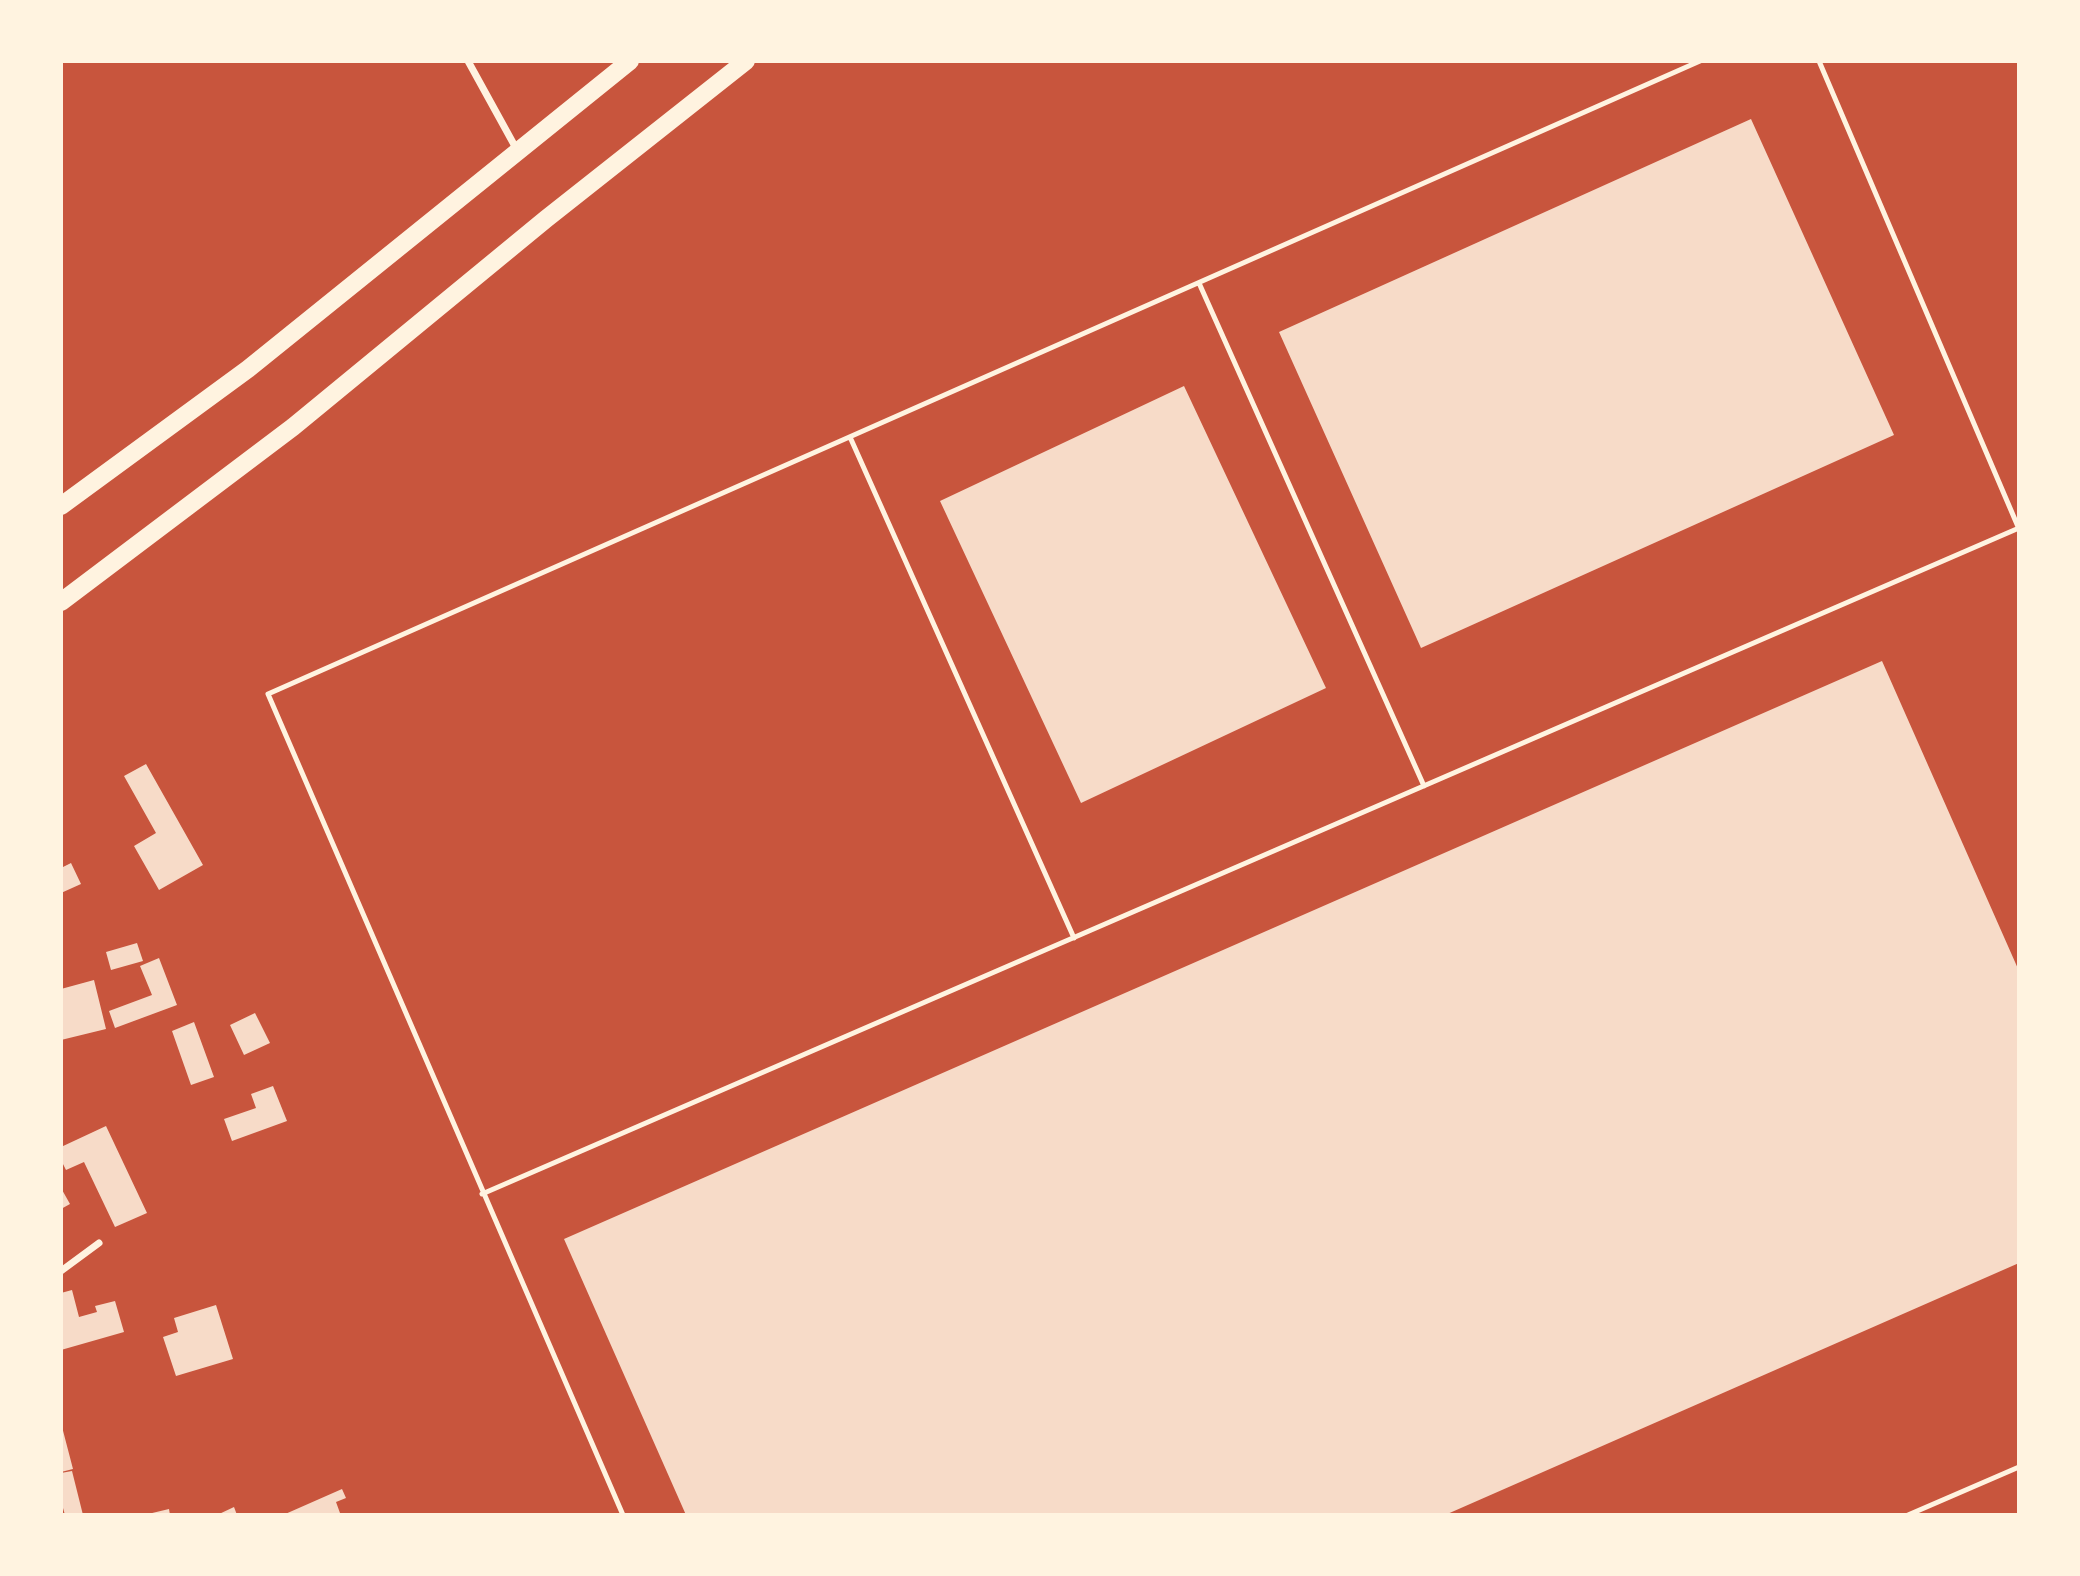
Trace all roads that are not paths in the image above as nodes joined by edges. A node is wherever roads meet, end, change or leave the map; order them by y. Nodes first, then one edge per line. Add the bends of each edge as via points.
1 (468, 61) edge
2 (630, 61) edge
3 (746, 61) edge
4 (1700, 61) edge
5 (1819, 61) edge
6 (518, 151) junction
7 (1199, 283) junction
8 (850, 437) junction
9 (61, 506) edge
10 (2019, 529) edge
11 (61, 602) edge
12 (1424, 786) junction
13 (1074, 938) junction
14 (482, 1194) junction
15 (99, 1243) dead end
16 (61, 1271) edge
17 (2019, 1467) edge
18 (622, 1515) edge
19 (1908, 1515) edge

1 - 6 street
2 - 6 main road
3 - 11 main road via 293,428
4 - 7 lane
5 - 10 lane
6 - 9 main road via 248,369
7 - 8 lane
7 - 12 lane
8 - 13 lane
8 - 14 lane via 268,694
10 - 12 lane
12 - 13 lane
13 - 14 lane
14 - 18 lane
15 - 16 street
17 - 19 lane

